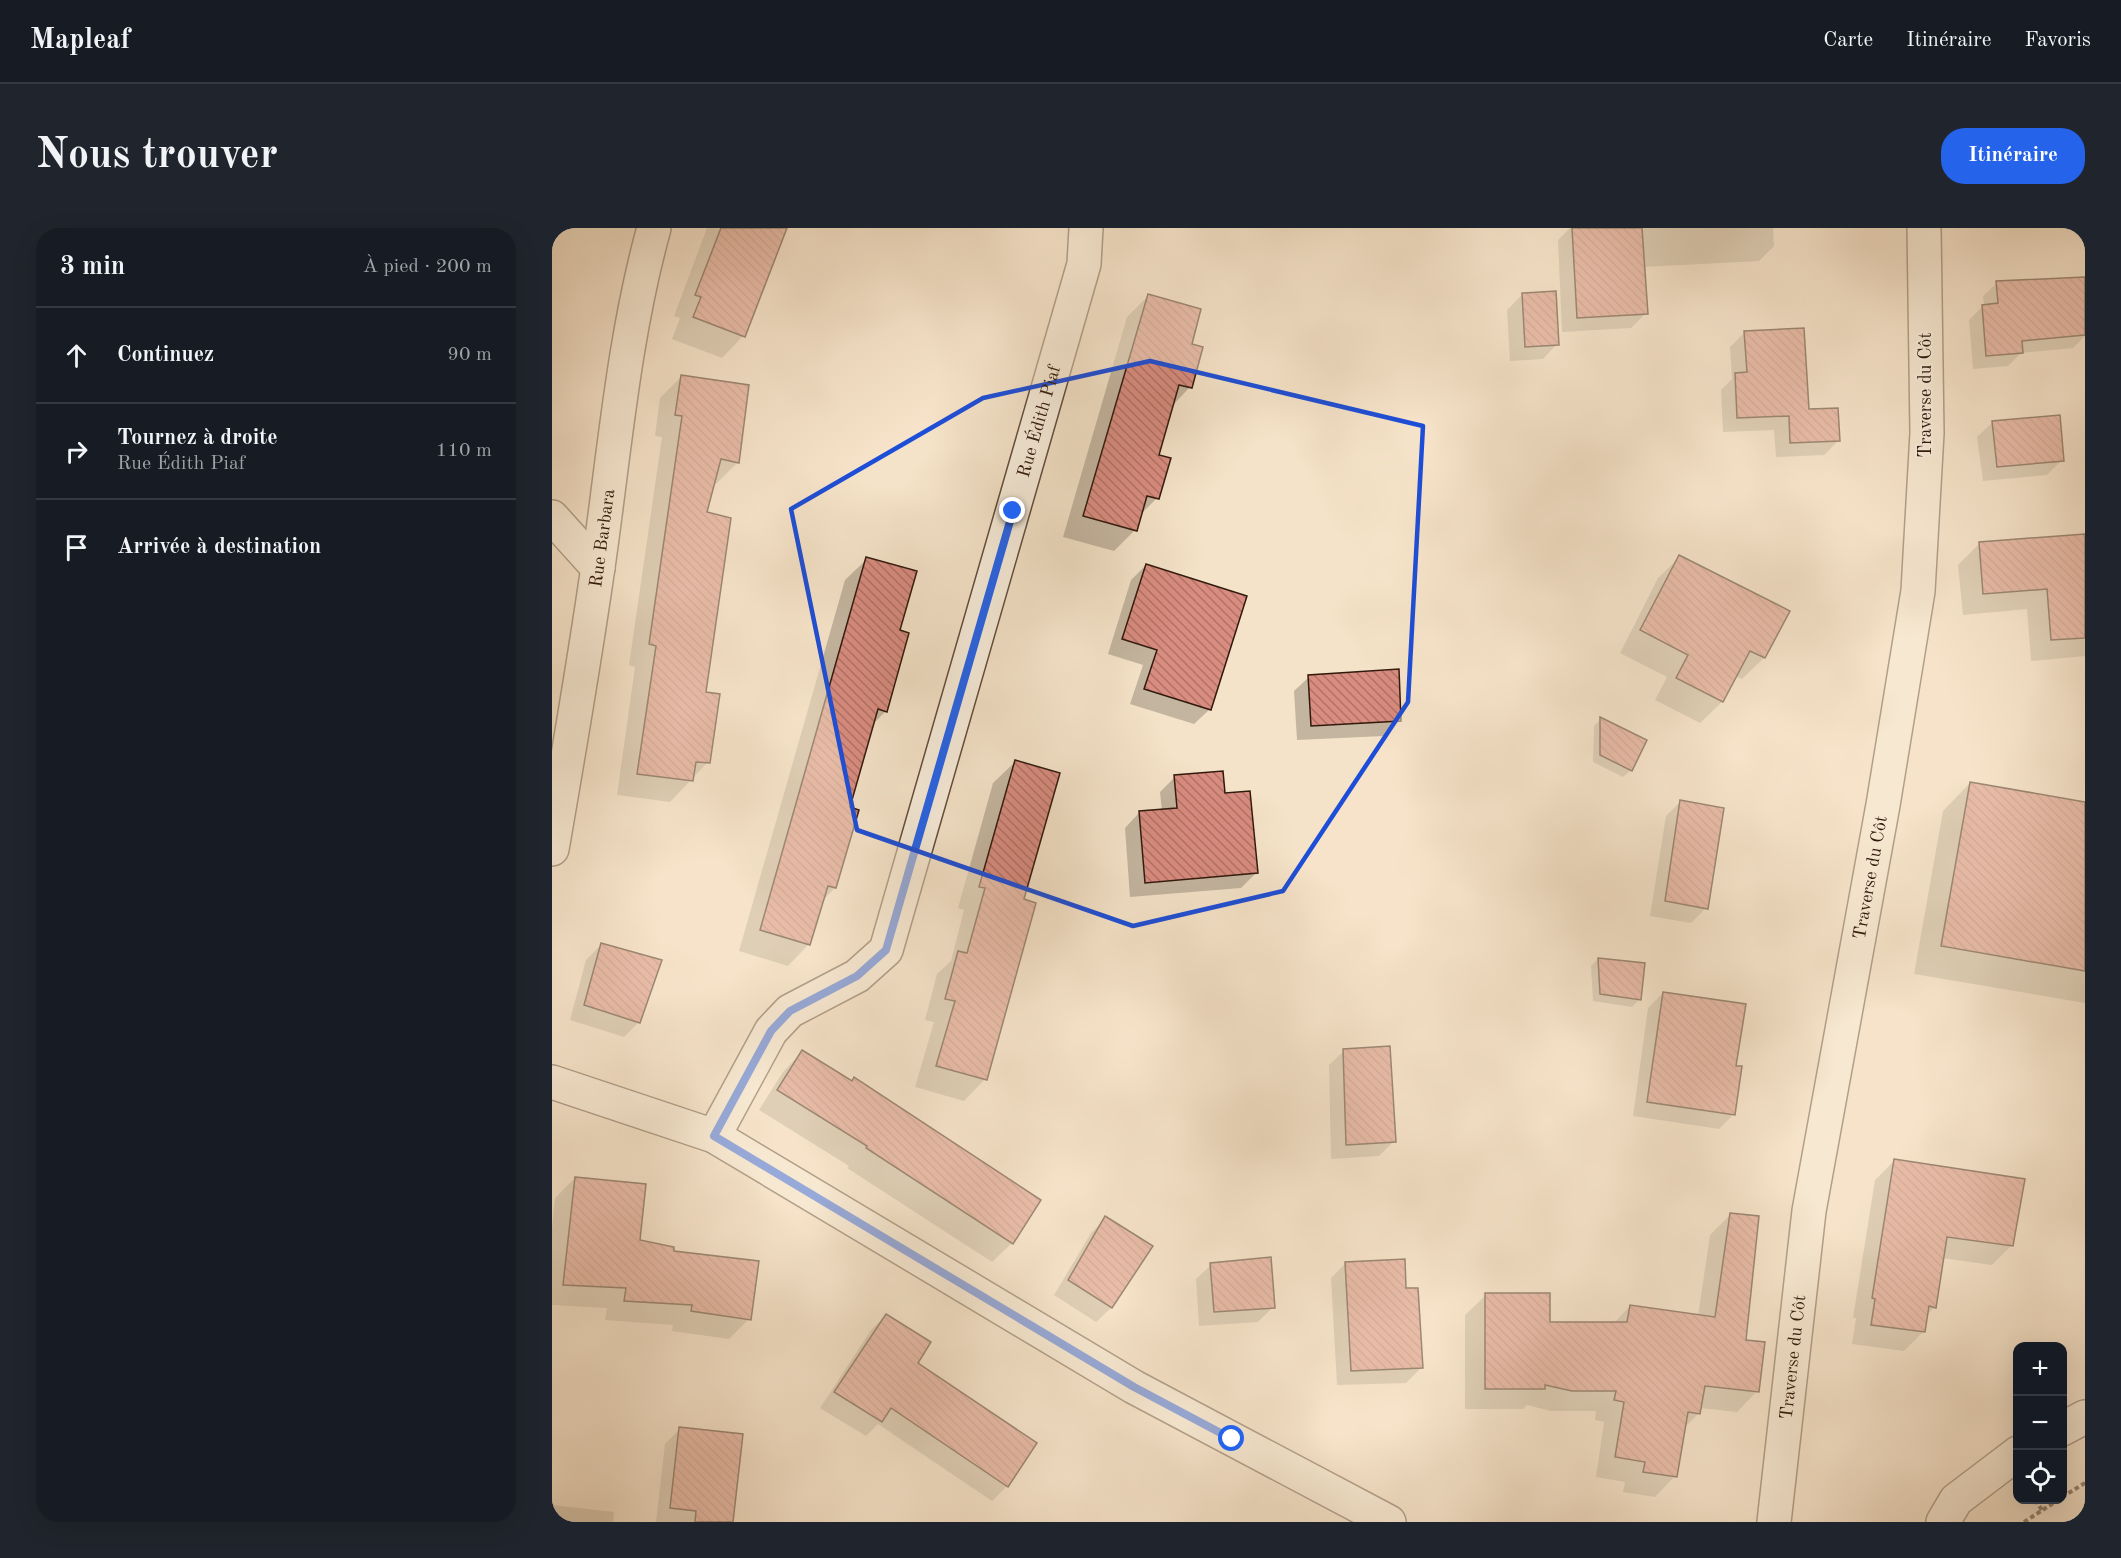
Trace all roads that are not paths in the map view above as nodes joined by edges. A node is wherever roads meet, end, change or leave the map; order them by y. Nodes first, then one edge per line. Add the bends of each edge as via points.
1 (654, 228) edge
2 (1086, 228) edge
3 (1924, 228) edge
4 (552, 517) edge
5 (598, 568) junction
6 (552, 849) edge
7 (552, 1083) edge
8 (714, 1136) junction
9 (2085, 1417) edge
10 (2067, 1426) edge
11 (2013, 1458) edge
12 (1389, 1522) edge
13 (1773, 1522) edge
14 (1943, 1522) edge

1 - 5 street, Rue Barbara via 628,346
2 - 8 street, Rue Édith Piaf via 1084,264 886,950 857,976 790,1011 771,1031
3 - 13 street, Traverse du Côt via 1927,433 1918,591 1809,1211
4 - 5 street
5 - 6 street, Rue Barbara
7 - 8 street
8 - 12 street via 1134,1387
9 - 10 street
11 - 14 street via 1956,1500

